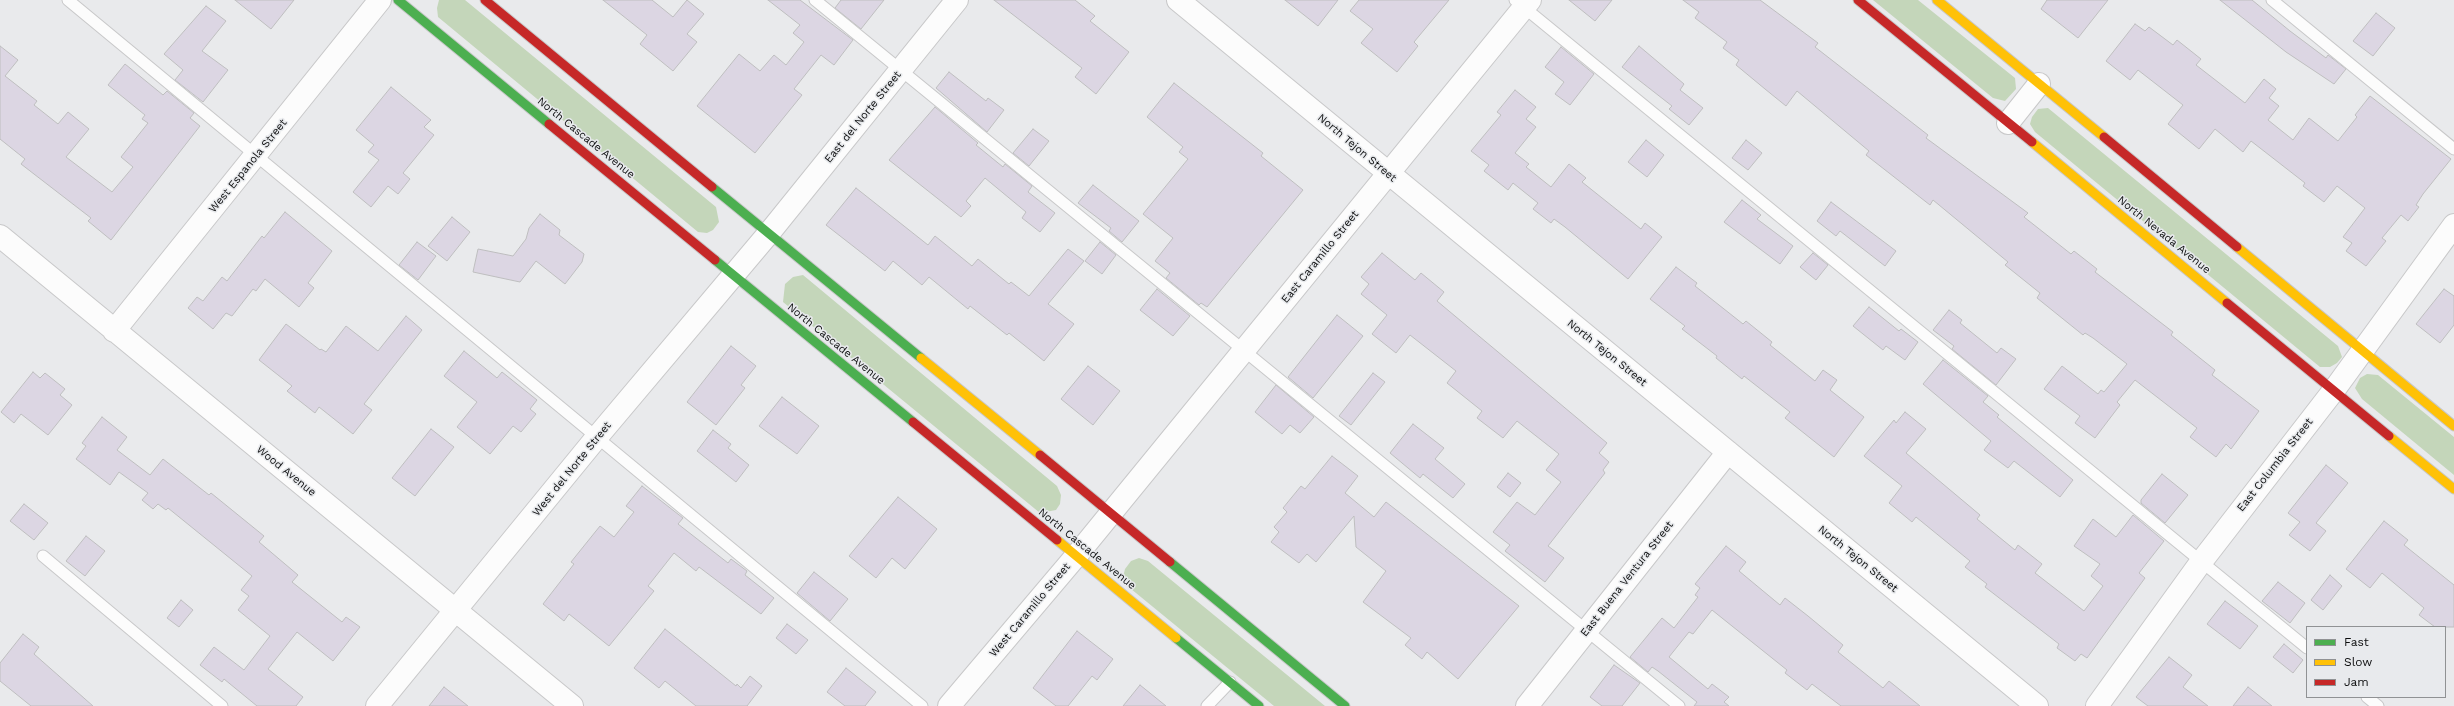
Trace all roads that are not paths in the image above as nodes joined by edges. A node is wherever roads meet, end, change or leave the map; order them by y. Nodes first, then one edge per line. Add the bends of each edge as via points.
1 (68, 0) edge
2 (380, 0) edge
3 (398, 0) edge
4 (485, 0) edge
5 (815, 0) edge
6 (957, 0) edge
7 (1178, 0) edge
8 (1858, 0) edge
9 (1937, 0) edge
10 (2272, 0) edge
11 (1523, 2) edge
12 (900, 70) junction
13 (2039, 84) junction
14 (2008, 123) junction
15 (2454, 149) edge
16 (257, 155) junction
17 (1388, 173) junction
18 (2454, 225) edge
19 (769, 233) junction
20 (0, 236) edge
21 (734, 276) junction
22 (114, 331) junction
23 (1244, 349) junction
24 (2363, 351) junction
25 (2334, 390) junction
26 (2454, 426) edge
27 (598, 437) junction
28 (1728, 452) junction
29 (2454, 489) edge
30 (1110, 514) junction
31 (43, 556) dead end
32 (1076, 556) junction
33 (2201, 562) junction
34 (457, 610) junction
35 (1587, 630) junction
36 (2306, 647) edge
37 (1230, 682) junction
38 (2368, 698) edge
39 (222, 706) edge
40 (378, 706) edge
41 (572, 706) edge
42 (922, 706) edge
43 (949, 706) edge
44 (1207, 706) edge
45 (1259, 706) edge
46 (1345, 706) edge
47 (1527, 706) edge
48 (1678, 706) edge
49 (2037, 706) edge
50 (2097, 706) edge
51 (2378, 706) edge

1 - 16 lane
2 - 16 street, West Espanola Street
3 - 21 main road, North Cascade Avenue
4 - 19 main road
5 - 12 lane
6 - 12 street, East del Norte Street
7 - 17 street, North Tejon Street
8 - 14 main road, North Nevada Avenue
9 - 13 main road
10 - 15 lane
11 - 17 street, East Caramillo Street
11 - 33 lane
12 - 19 street, East del Norte Street
12 - 23 lane
13 - 14 street
13 - 24 main road
14 - 25 main road, North Nevada Avenue
16 - 22 street, West Espanola Street
16 - 27 lane
17 - 23 street, East Caramillo Street
17 - 28 street, North Tejon Street
18 - 24 street, East Columbia Street
19 - 21 street, West del Norte Street
19 - 30 main road
20 - 22 street, Wood Avenue
21 - 27 street, West del Norte Street
21 - 32 main road, North Cascade Avenue
22 - 34 street, Wood Avenue
23 - 30 street, East Caramillo Street
23 - 35 lane
24 - 25 street, East Columbia Street
24 - 26 main road
25 - 29 main road, North Nevada Avenue
25 - 33 street, East Columbia Street
27 - 34 street, West del Norte Street
27 - 42 lane
28 - 35 street, East Buena Ventura Street
28 - 49 street, North Tejon Street
30 - 32 street, West Caramillo Street
30 - 46 main road
31 - 39 lane
32 - 37 main road, North Cascade Avenue
32 - 43 street, West Caramillo Street
33 - 36 lane
33 - 50 street, East Columbia Street
34 - 40 street, West del Norte Street
34 - 41 street, Wood Avenue
35 - 47 street, East Buena Ventura Street
35 - 48 lane
37 - 44 lane
37 - 45 main road, North Cascade Avenue
38 - 51 lane

